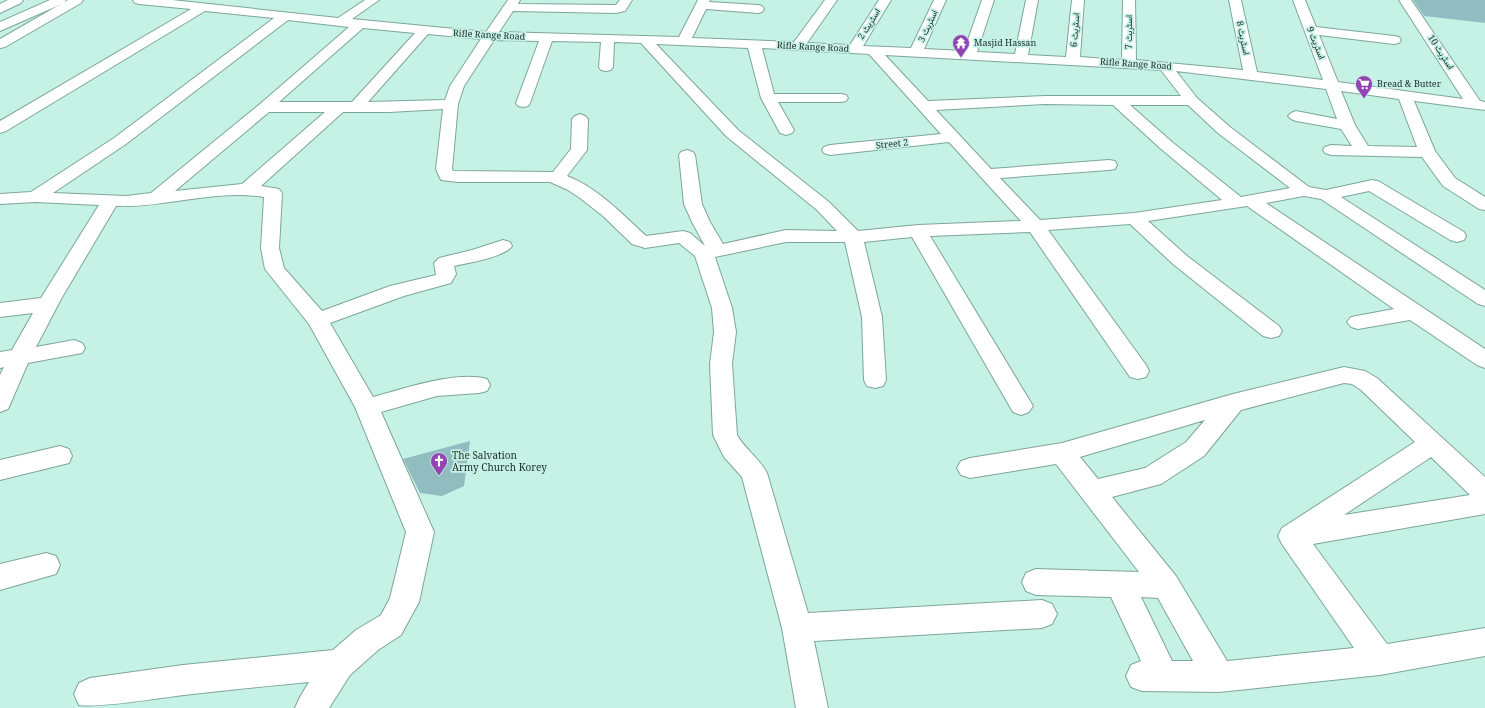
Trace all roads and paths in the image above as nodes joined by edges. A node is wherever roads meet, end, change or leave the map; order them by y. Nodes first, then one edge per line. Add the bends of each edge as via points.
1 (8, 0) edge
2 (17, 0) edge
3 (48, 0) edge
4 (60, 0) edge
5 (77, 0) edge
6 (139, 0) edge
7 (373, 0) edge
8 (626, 0) edge
9 (831, 0) edge
10 (885, 0) edge
11 (940, 0) edge
12 (988, 0) edge
13 (1032, 0) edge
14 (1078, 0) edge
15 (1129, 0) edge
16 (1235, 0) edge
17 (1299, 0) edge
18 (1405, 0) edge
19 (703, 2) edge
20 (512, 3) edge
21 (0, 5) edge
22 (203, 7) junction
23 (0, 9) edge
24 (758, 9) dead end
25 (285, 16) junction
26 (340, 22) junction
27 (360, 24) junction
28 (0, 27) edge
29 (425, 30) junction
30 (1310, 30) junction
31 (489, 36) junction
32 (547, 37) junction
33 (608, 38) junction
34 (645, 40) junction
35 (1394, 40) dead end
36 (684, 41) junction
37 (0, 44) edge
38 (754, 44) junction
39 (798, 46) junction
40 (854, 49) junction
41 (873, 50) junction
42 (916, 52) junction
43 (970, 54) junction
44 (1022, 57) junction
45 (1073, 60) junction
46 (1129, 63) junction
47 (1165, 66) junction
48 (606, 67) dead end
49 (1251, 76) junction
50 (1333, 86) junction
51 (1405, 96) junction
52 (768, 98) junction
53 (841, 98) dead end
54 (1116, 100) junction
55 (1192, 101) junction
56 (451, 104) junction
57 (523, 104) dead end
58 (924, 106) junction
59 (1480, 106) edge
60 (265, 107) junction
61 (339, 107) junction
62 (356, 107) junction
63 (1296, 116) dead end
64 (580, 119) dead end
65 (1347, 125) junction
66 (0, 128) edge
67 (786, 130) dead end
68 (954, 137) junction
69 (830, 150) dead end
70 (1331, 150) dead end
71 (1363, 151) junction
72 (1427, 152) junction
73 (687, 155) dead end
74 (1109, 165) dead end
75 (988, 174) junction
76 (557, 178) junction
77 (247, 189) junction
78 (1304, 191) junction
79 (1326, 195) junction
80 (35, 197) junction
81 (0, 199) edge
82 (154, 199) junction
83 (110, 200) junction
84 (1244, 202) junction
85 (1485, 205) edge
86 (1134, 218) junction
87 (1035, 226) junction
88 (918, 232) junction
89 (1457, 236) dead end
90 (852, 237) junction
91 (503, 246) dead end
92 (711, 253) junction
93 (1485, 299) edge
94 (48, 304) junction
95 (0, 310) edge
96 (1414, 313) junction
97 (318, 320) junction
98 (1358, 322) dead end
99 (1272, 331) dead end
100 (74, 348) dead end
101 (10, 358) edge
102 (1485, 360) edge
103 (1138, 371) dead end
104 (875, 380) dead end
105 (479, 385) dead end
106 (0, 403) edge
107 (1233, 404) junction
108 (1021, 406) dead end
109 (367, 407) junction
110 (1431, 444) junction
111 (1062, 453) junction
112 (60, 456) dead end
113 (970, 468) dead end
114 (0, 470) edge
115 (1093, 491) junction
116 (1485, 493) edge
117 (1485, 503) edge
118 (1292, 536) junction
119 (46, 565) dead end
120 (0, 577) edge
121 (1036, 582) dead end
122 (1120, 584) junction
123 (1166, 585) junction
124 (1042, 614) dead end
125 (797, 628) junction
126 (1485, 642) edge
127 (1380, 660) junction
128 (339, 664) junction
129 (1219, 677) junction
130 (90, 694) dead end
131 (311, 708) edge
132 (812, 708) edge

1 - 21 street
2 - 23 street
3 - 28 street
4 - 28 street
5 - 37 street
6 - 22 street, Rifle Range Road
7 - 26 street
8 - 20 street via 621,8 616,9
9 - 39 street
10 - 40 street, اسٹریٹ 2
11 - 42 street, اسٹریٹ 3
12 - 43 street
13 - 44 street
14 - 45 street, اسٹریٹ 6
15 - 46 street, اسٹریٹ 7
16 - 49 street, اسٹریٹ 8
17 - 30 street, اسٹریٹ 9
18 - 59 street, اسٹریٹ 10
19 - 24 street
19 - 36 street
20 - 31 street
22 - 25 street, Rifle Range Road
22 - 66 street
25 - 26 street, Rifle Range Road
25 - 80 street via 120,141
26 - 27 street, Rifle Range Road
27 - 29 street, Rifle Range Road
27 - 60 street
29 - 31 street, Rifle Range Road
29 - 62 street
30 - 35 street
30 - 50 street, اسٹریٹ 9
31 - 32 street, Rifle Range Road
31 - 56 street via 457,86
32 - 33 street, Rifle Range Road
32 - 57 street
33 - 34 street, Rifle Range Road
33 - 48 street
34 - 36 street, Rifle Range Road
34 - 90 street via 732,133 823,206
36 - 38 street, Rifle Range Road
38 - 39 street, Rifle Range Road
38 - 52 street
39 - 40 street, Rifle Range Road
40 - 41 street, Rifle Range Road
41 - 42 street, Rifle Range Road
41 - 58 street
42 - 43 street, Rifle Range Road
43 - 44 street, Rifle Range Road
44 - 45 street, Rifle Range Road
45 - 46 street, Rifle Range Road
46 - 47 street, Rifle Range Road
47 - 49 street, Rifle Range Road
47 - 55 street
49 - 50 street, Rifle Range Road
50 - 51 street, Rifle Range Road
50 - 65 street, اسٹریٹ 9
51 - 59 street, Rifle Range Road
51 - 72 street
52 - 53 street
52 - 67 street
54 - 55 street
54 - 58 street via 1045,100
54 - 84 street via 1166,145
55 - 78 street via 1224,130
56 - 62 street
56 - 76 street via 444,169 447,176
58 - 68 street
60 - 61 street
60 - 82 street
61 - 62 street
61 - 77 street
63 - 65 street
64 - 76 street via 579,150
65 - 71 street, اسٹریٹ 9
68 - 69 street, Street 2
68 - 75 street
70 - 71 street
71 - 72 street
72 - 85 street via 1449,182
73 - 92 street via 693,204
74 - 75 street
75 - 87 street
76 - 92 street via 607,209 639,240 645,242 683,237
77 - 82 street
77 - 97 street via 273,193 270,248 275,270
78 - 79 street
78 - 84 street
79 - 89 street via 1372,185
79 - 93 street
80 - 81 street
80 - 83 street
82 - 83 street
83 - 94 street
84 - 86 street
84 - 96 street
86 - 87 street
86 - 99 street via 1180,260
87 - 88 street
87 - 103 street
88 - 90 street
88 - 108 street
90 - 92 street via 786,236
90 - 104 street via 872,316
91 - 97 street via 444,263 444,279 397,291
92 - 125 street via 725,332 721,364 725,435 733,450 754,473
94 - 95 street
94 - 101 street
96 - 98 street
96 - 102 street
97 - 109 street
100 - 101 street
101 - 106 street via 11,375
105 - 109 street via 437,388
107 - 110 street via 1344,375 1357,377 1369,384
107 - 111 street
107 - 115 street via 1195,449 1152,477
109 - 128 street via 420,532 404,602 391,625 367,640
110 - 116 street
110 - 118 street
111 - 113 street
111 - 115 street
112 - 114 street
115 - 123 street
117 - 118 street
118 - 127 street
119 - 120 street
121 - 122 street
122 - 123 street
122 - 129 street via 1152,676
123 - 129 street
124 - 125 street
125 - 132 street
126 - 127 street
127 - 129 street
128 - 130 street via 183,680
128 - 131 street

